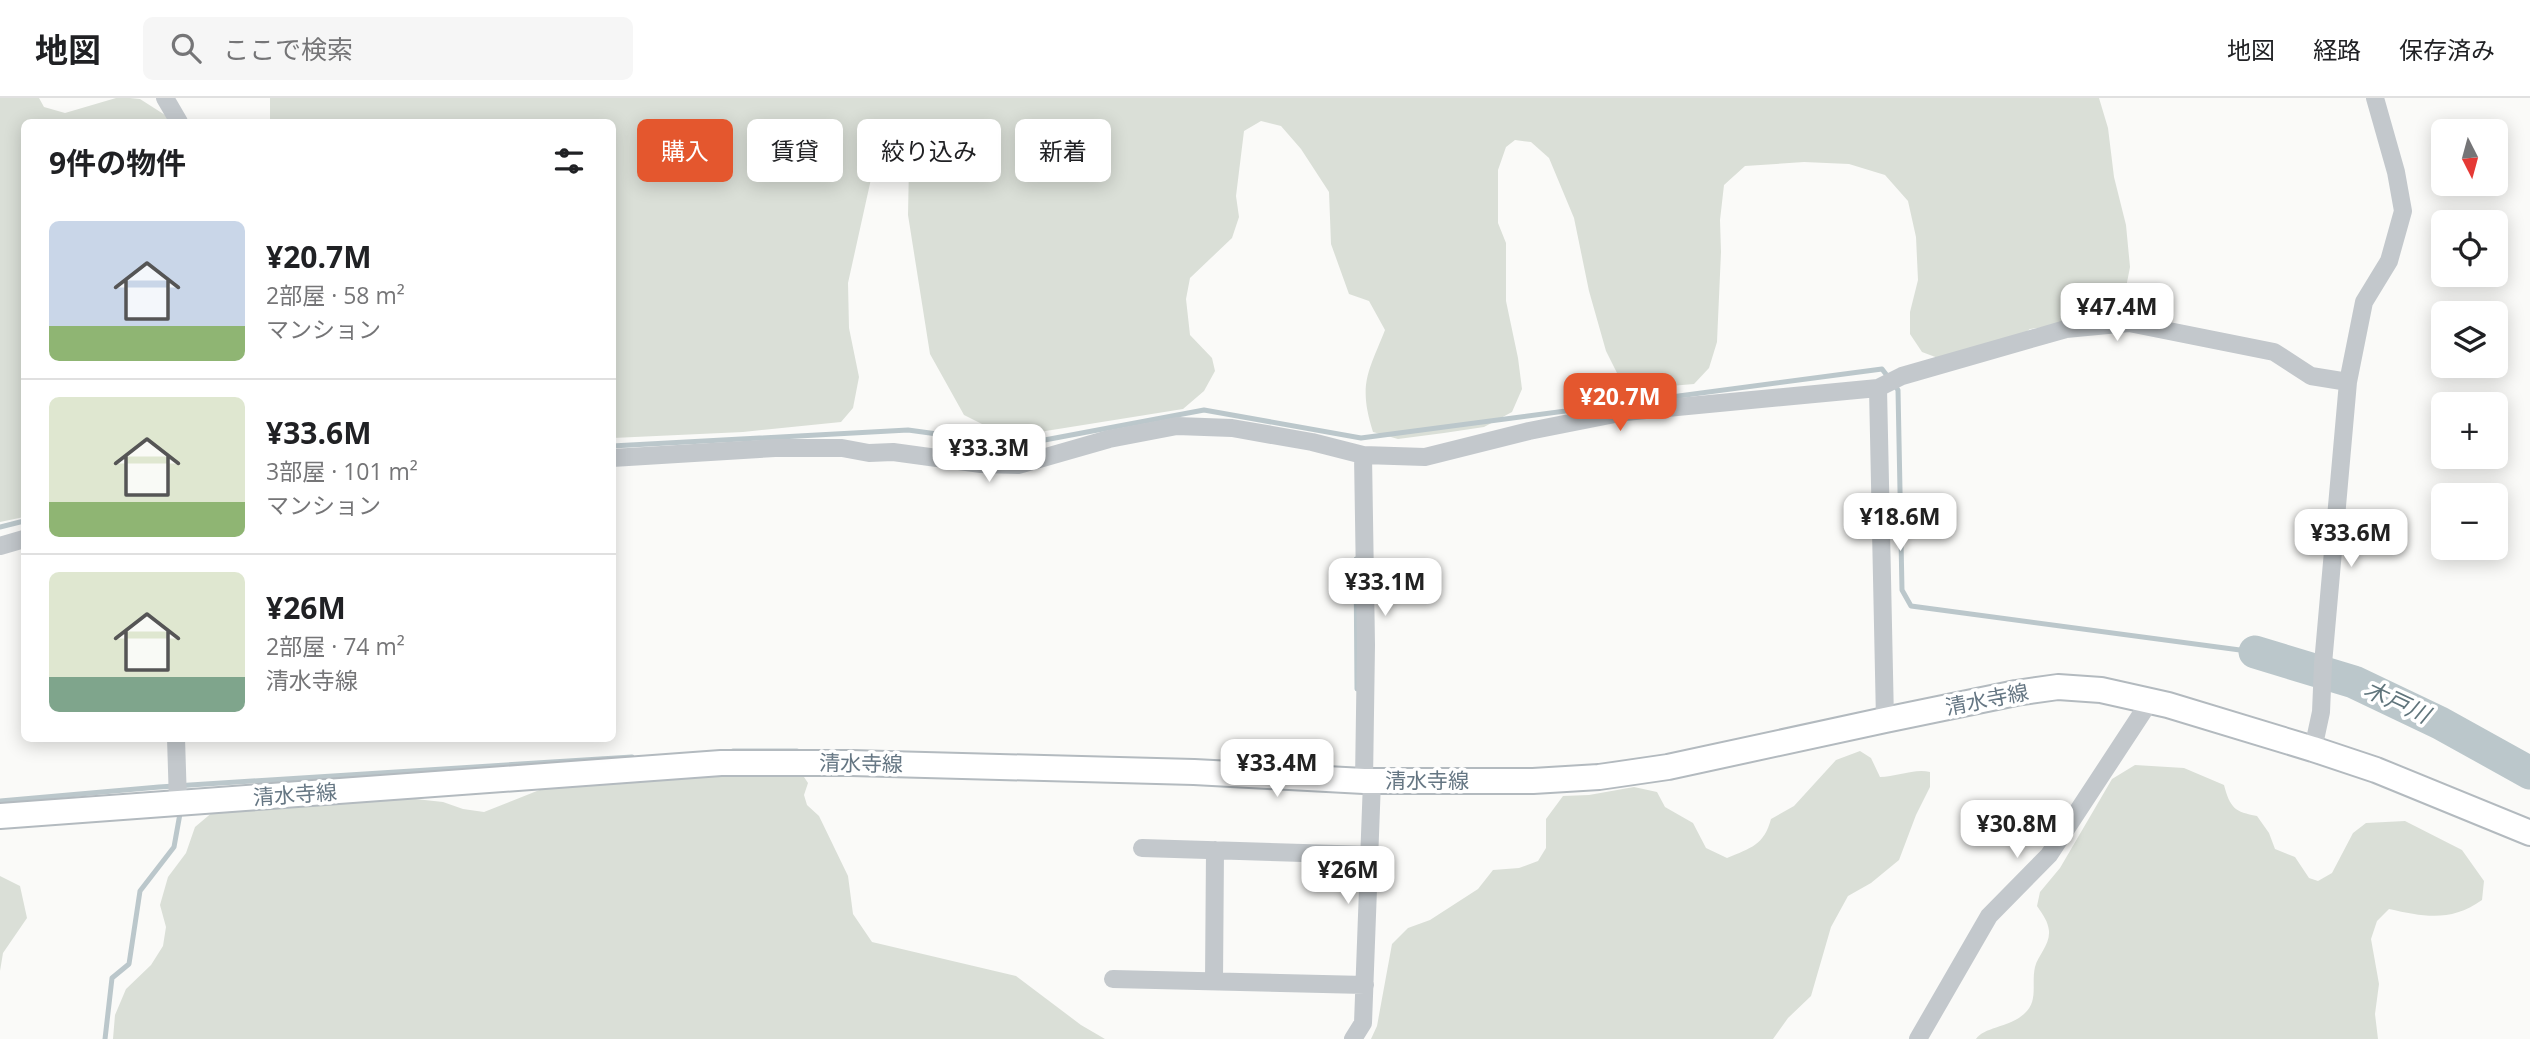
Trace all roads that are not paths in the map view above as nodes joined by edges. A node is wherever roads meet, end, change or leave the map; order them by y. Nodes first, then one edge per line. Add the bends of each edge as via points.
1 (164, 98) edge
2 (2375, 98) edge
3 (177, 119) edge
4 (2348, 382) junction
5 (1878, 388) junction
6 (1363, 455) junction
7 (616, 458) edge
8 (21, 540) edge
9 (0, 546) edge
10 (2150, 701) junction
11 (1885, 720) junction
12 (176, 742) edge
13 (2313, 749) junction
14 (1368, 781) junction
15 (178, 802) junction
16 (0, 816) edge
17 (2530, 833) edge
18 (1142, 848) dead end
19 (1215, 850) junction
20 (1370, 855) junction
21 (1113, 979) dead end
22 (1214, 981) junction
23 (1365, 985) junction
24 (1353, 1039) edge
25 (1918, 1039) edge

1 - 3 street
2 - 4 street via 2403,211 2389,261 2364,302
4 - 5 street via 2311,376 2274,352 2129,323 2066,329 1902,376
4 - 13 street via 2321,712
5 - 6 street via 1625,412 1425,457
5 - 11 street
6 - 7 street via 1232,428 1177,426 1109,439 1018,465 842,448
6 - 14 street
8 - 9 street
10 - 11 main road, 清水寺線 via 2101,690 2058,687
10 - 13 main road, 清水寺線
10 - 25 street via 2049,855 1989,916
11 - 14 main road, 清水寺線 via 1668,767 1599,777
12 - 15 street
13 - 17 main road, 清水寺線
14 - 15 main road, 清水寺線 via 1139,771 721,763
14 - 20 street
15 - 16 main road, 清水寺線
18 - 19 street
19 - 20 street
19 - 22 street
20 - 23 street
21 - 22 street
22 - 23 street
23 - 24 street via 1363,1023

